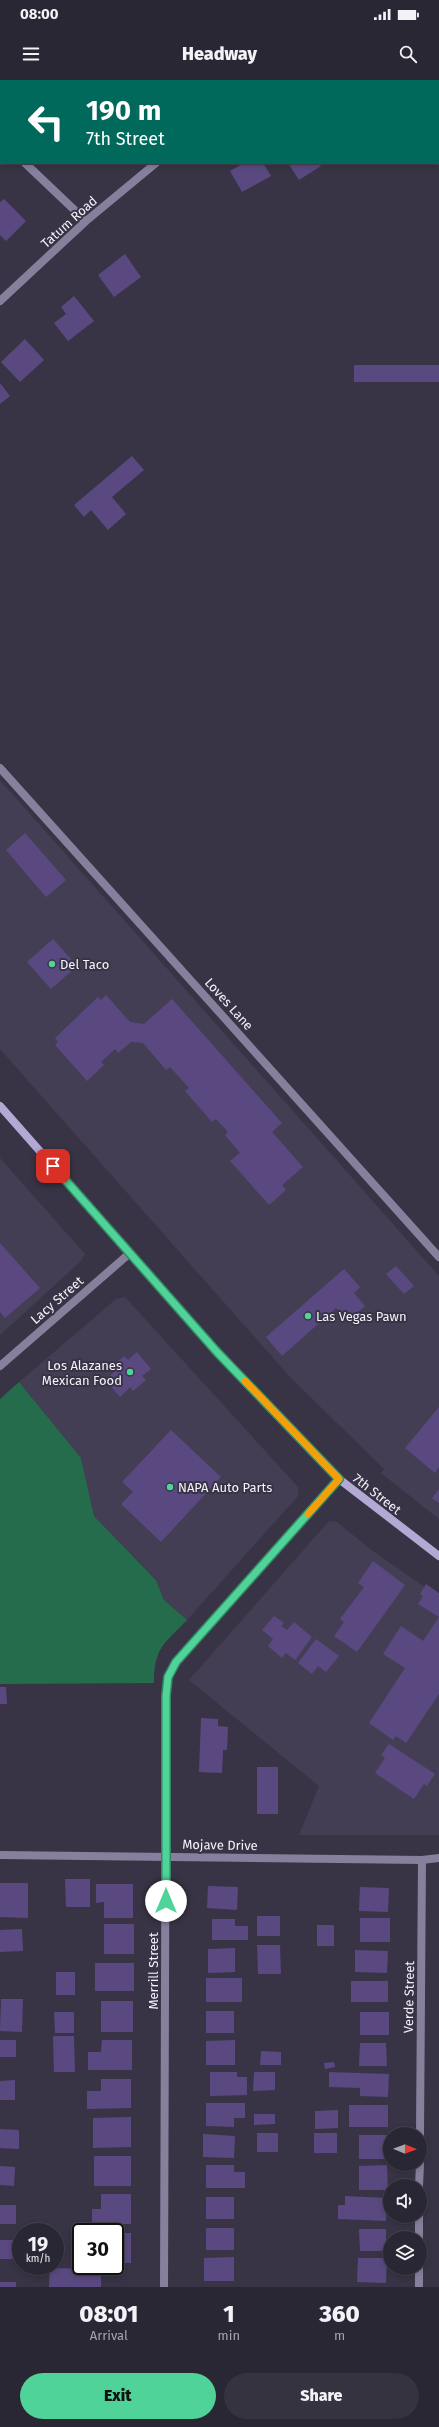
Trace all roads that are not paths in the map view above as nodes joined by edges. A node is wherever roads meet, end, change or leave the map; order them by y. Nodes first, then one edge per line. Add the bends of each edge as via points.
1 (26, 164) edge
2 (155, 164) edge
3 (86, 221) junction
4 (0, 301) edge
5 (0, 768) edge
6 (0, 1106) edge
7 (130, 1253) junction
8 (439, 1257) edge
9 (0, 1366) edge
10 (339, 1479) junction
11 (439, 1556) edge
12 (0, 1855) edge
13 (166, 1857) junction
14 (439, 1858) edge
15 (422, 1860) junction
16 (420, 2127) edge
17 (419, 2275) edge
18 (164, 2287) edge
19 (418, 2287) edge

1 - 3 street
2 - 3 street, Tatum Road
3 - 4 street, Tatum Road
5 - 8 street, Loves Lane
6 - 7 main road, 7th Street
7 - 9 street, Lacy Street
7 - 10 main road, 7th Street via 217,1352
10 - 11 main road, 7th Street
10 - 13 street, Merrill Street via 210,1621 176,1662 168,1677
12 - 13 street, Mojave Drive
13 - 15 street, Mojave Drive
13 - 18 street, Merrill Street
14 - 15 street, Mojave Drive
15 - 16 street, Verde Street
17 - 19 street

